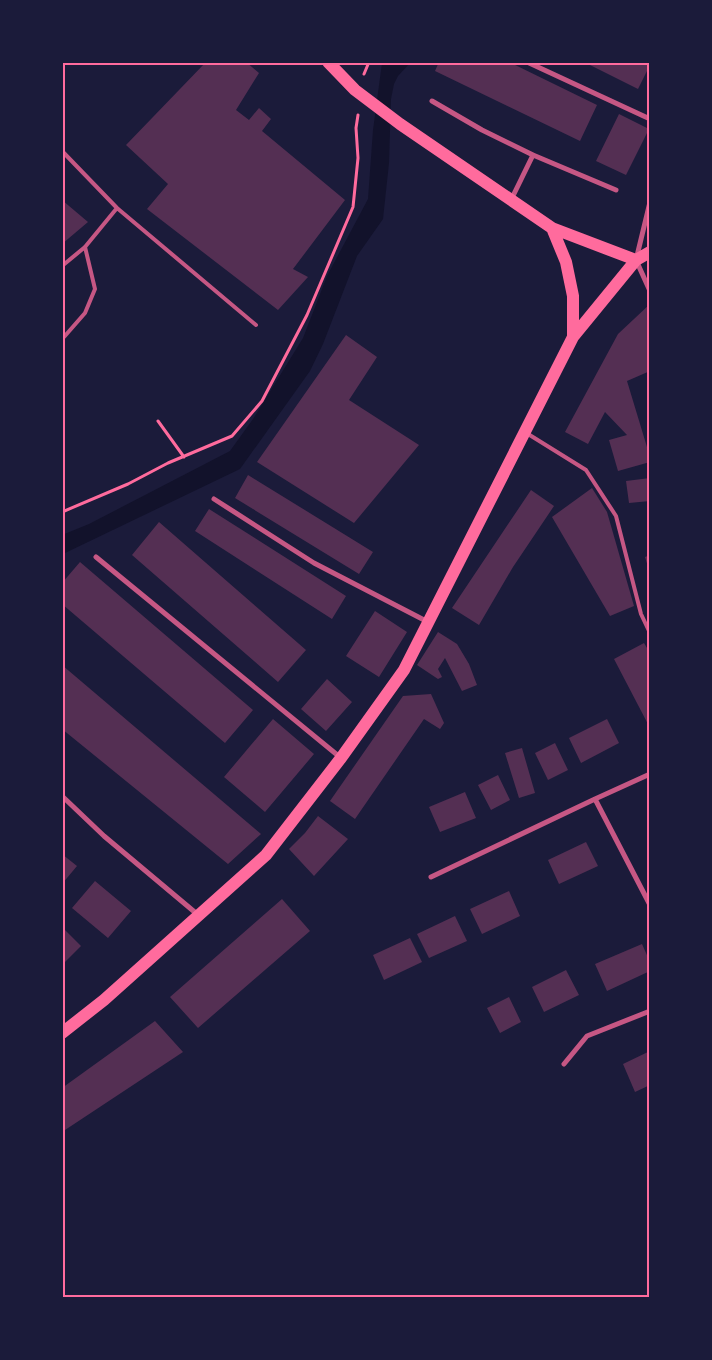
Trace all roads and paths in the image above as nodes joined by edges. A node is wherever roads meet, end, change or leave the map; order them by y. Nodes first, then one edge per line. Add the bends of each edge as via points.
1 (328, 62) edge
2 (527, 62) edge
3 (432, 101) dead end
4 (650, 119) edge
5 (62, 151) edge
6 (534, 155) junction
7 (616, 190) dead end
8 (511, 200) junction
9 (650, 202) edge
10 (117, 208) junction
11 (552, 228) junction
12 (85, 247) junction
13 (650, 252) edge
14 (636, 260) junction
15 (62, 266) edge
16 (650, 290) edge
17 (256, 325) dead end
18 (64, 337) dead end
19 (573, 337) junction
20 (158, 422) dead end
21 (525, 432) junction
22 (184, 457) dead end
23 (214, 499) dead end
24 (96, 557) dead end
25 (430, 622) junction
26 (650, 633) edge
27 (342, 758) junction
28 (650, 774) edge
29 (62, 796) edge
30 (595, 799) junction
31 (431, 877) dead end
32 (650, 905) edge
33 (199, 916) junction
34 (650, 1011) edge
35 (62, 1033) edge
36 (564, 1064) dead end

1 - 8 main road via 354,90
2 - 4 street
3 - 6 street
5 - 10 lane
6 - 7 street
6 - 8 street
8 - 11 main road
9 - 14 street
10 - 12 lane
10 - 17 lane
11 - 14 main road
11 - 19 main road via 566,262 573,296
12 - 15 lane
12 - 18 lane via 95,289 85,312
13 - 14 main road
14 - 16 street
14 - 19 main road
19 - 21 main road
20 - 22 path
21 - 25 main road
21 - 26 lane via 586,470 616,516 641,614
23 - 25 street via 314,563
24 - 27 street
25 - 27 main road via 404,670
27 - 33 main road via 266,855
28 - 30 street
29 - 33 street
30 - 31 street
30 - 32 street
33 - 35 main road
34 - 36 street via 588,1036

